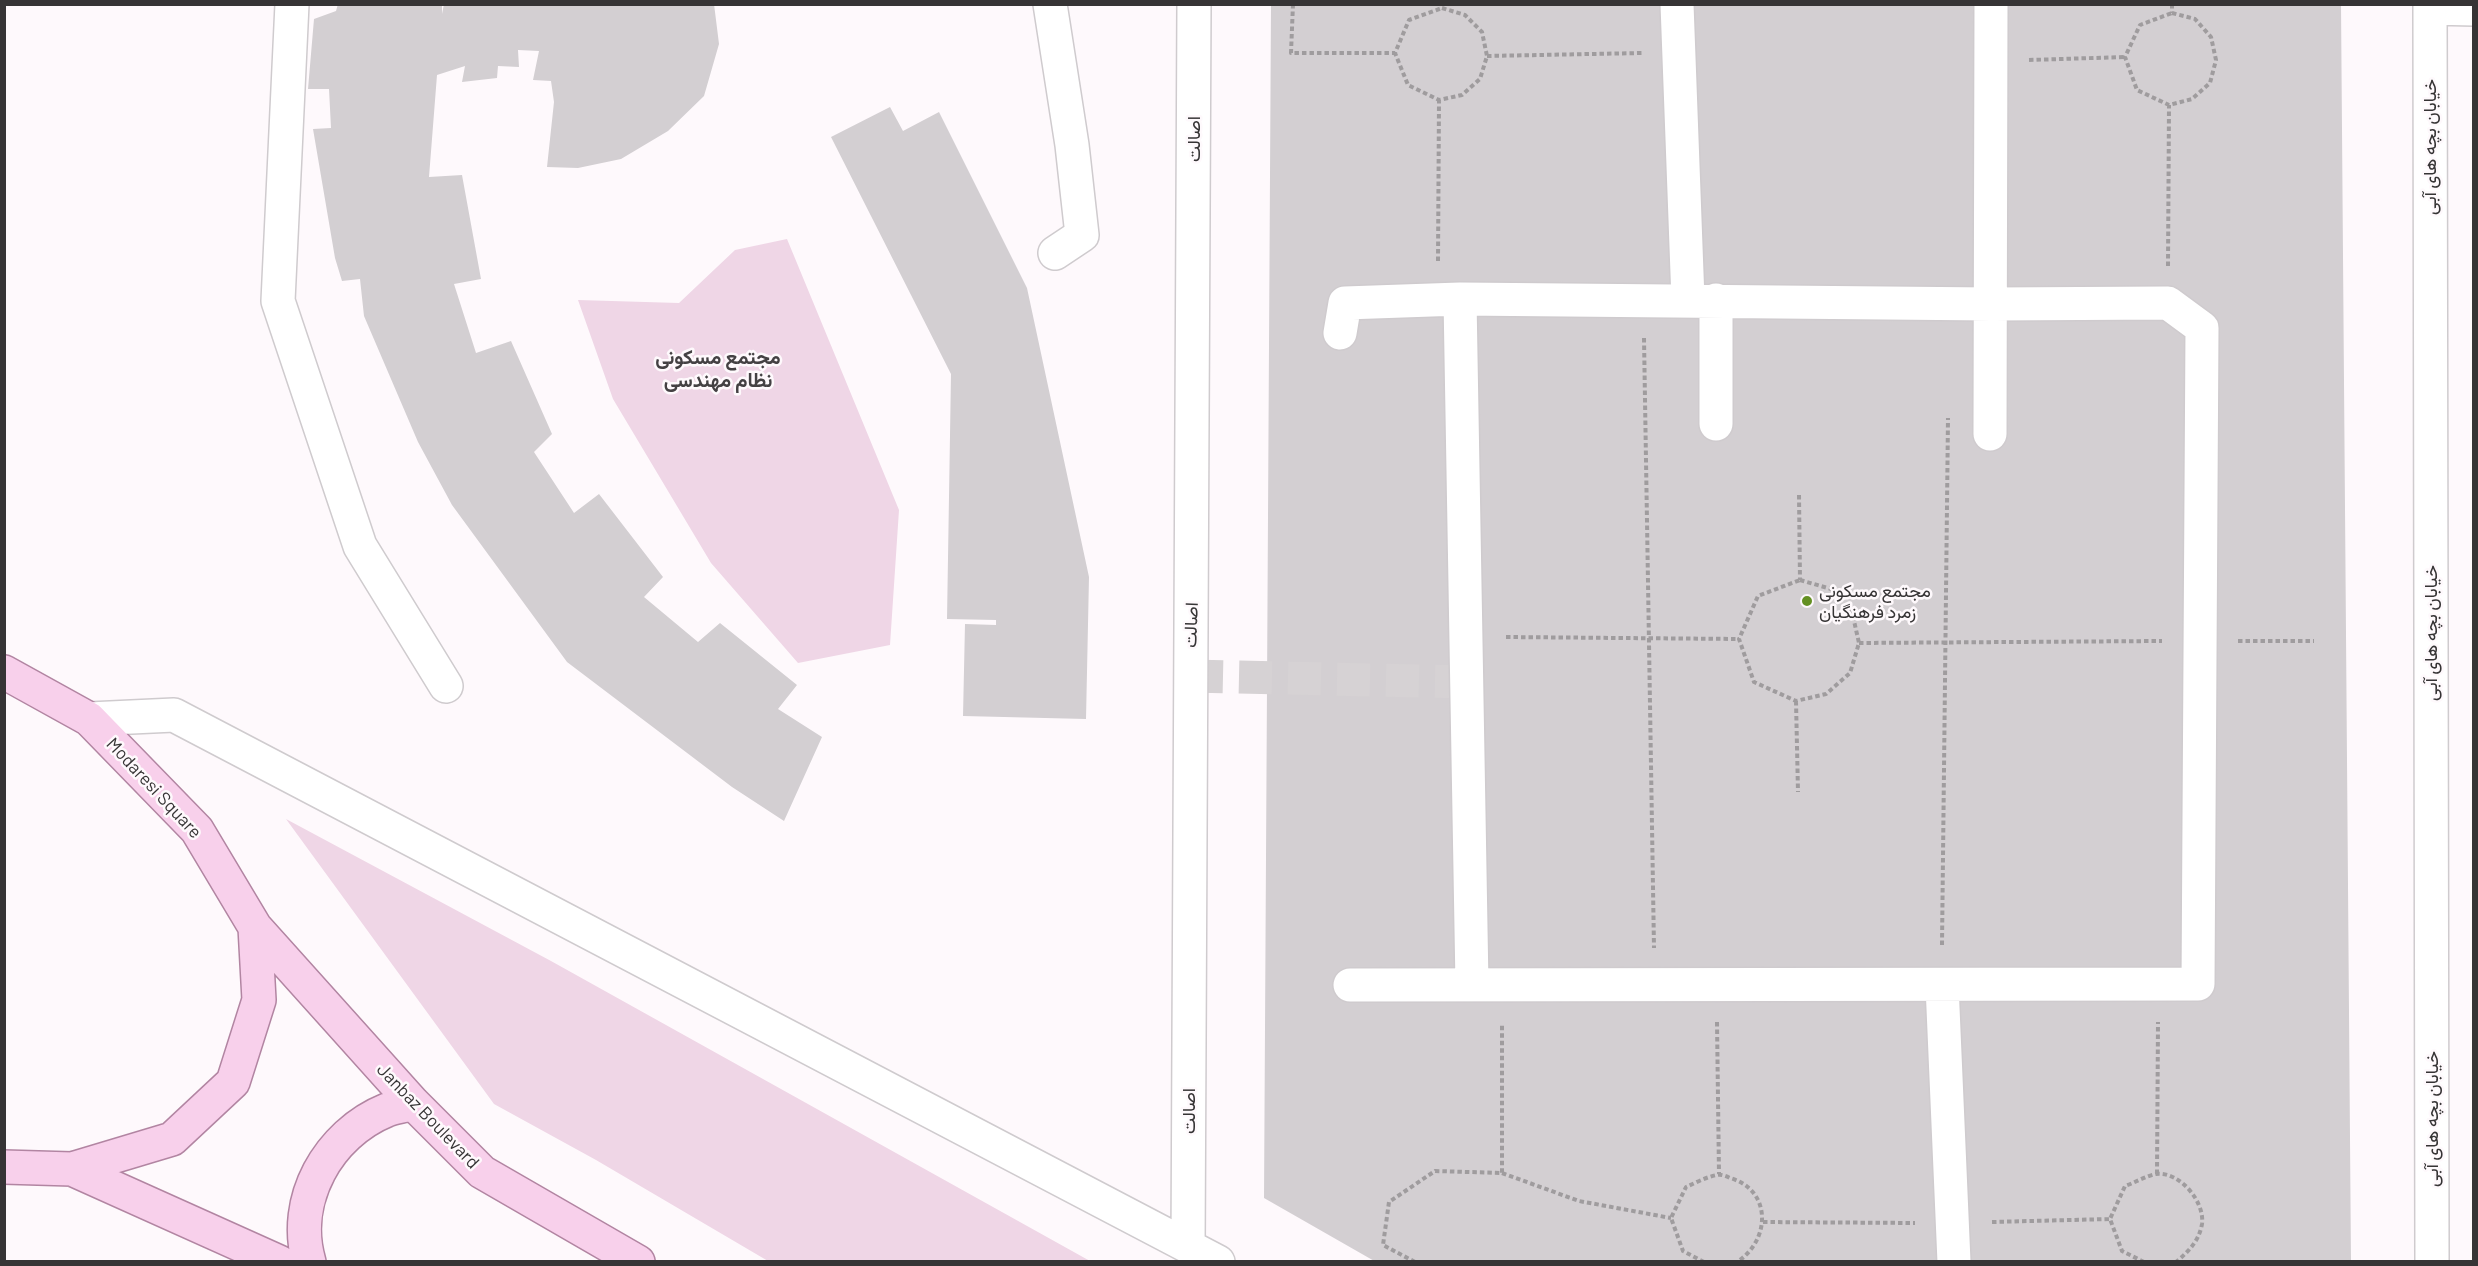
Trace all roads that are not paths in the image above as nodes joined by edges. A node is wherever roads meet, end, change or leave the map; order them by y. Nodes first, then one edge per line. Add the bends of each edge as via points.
1 (292, 4) edge
2 (1050, 4) edge
3 (1194, 4) edge
4 (1677, 4) edge
5 (1991, 4) edge
6 (2430, 6) edge
7 (2474, 9) edge
8 (1055, 253) dead end
9 (1449, 299) junction
10 (1702, 300) junction
11 (1992, 304) junction
12 (1340, 333) dead end
13 (1716, 424) dead end
14 (1990, 434) dead end
15 (4, 672) edge
16 (446, 686) dead end
17 (89, 719) junction
18 (255, 927) junction
19 (1942, 984) junction
20 (1350, 985) dead end
21 (1487, 985) junction
22 (413, 1103) junction
23 (4, 1167) edge
24 (72, 1169) junction
25 (1188, 1245) junction
26 (279, 1262) edge
27 (309, 1262) edge
28 (638, 1262) edge
29 (1218, 1262) edge
30 (1954, 1262) edge
31 (2432, 1262) edge

1 - 16 street via 278,301 360,546
2 - 8 street via 1082,235
3 - 25 street, اصالت
4 - 10 street via 1678,52
5 - 11 street
6 - 7 street
6 - 31 street, خیابان بچه های آبی
9 - 10 street
9 - 12 street via 1345,303
9 - 21 street
10 - 11 street
10 - 13 street
11 - 14 street
11 - 19 street via 2168,303 2202,328 2198,984
15 - 17 main road, Modaresi Square
17 - 18 main road, Modaresi Square via 197,830
17 - 25 street via 174,715
18 - 22 main road, Janbaz Boulevard
18 - 24 main road, Modaresi Square via 259,1000 233,1082 172,1139
19 - 21 street
19 - 30 street
20 - 21 street
22 - 27 main road via 387,1110 363,1123 324,1161 307,1206 304,1230
22 - 28 main road, Janbaz Boulevard via 482,1172
23 - 24 main road, Modaresi Square
24 - 26 main road
25 - 29 street

